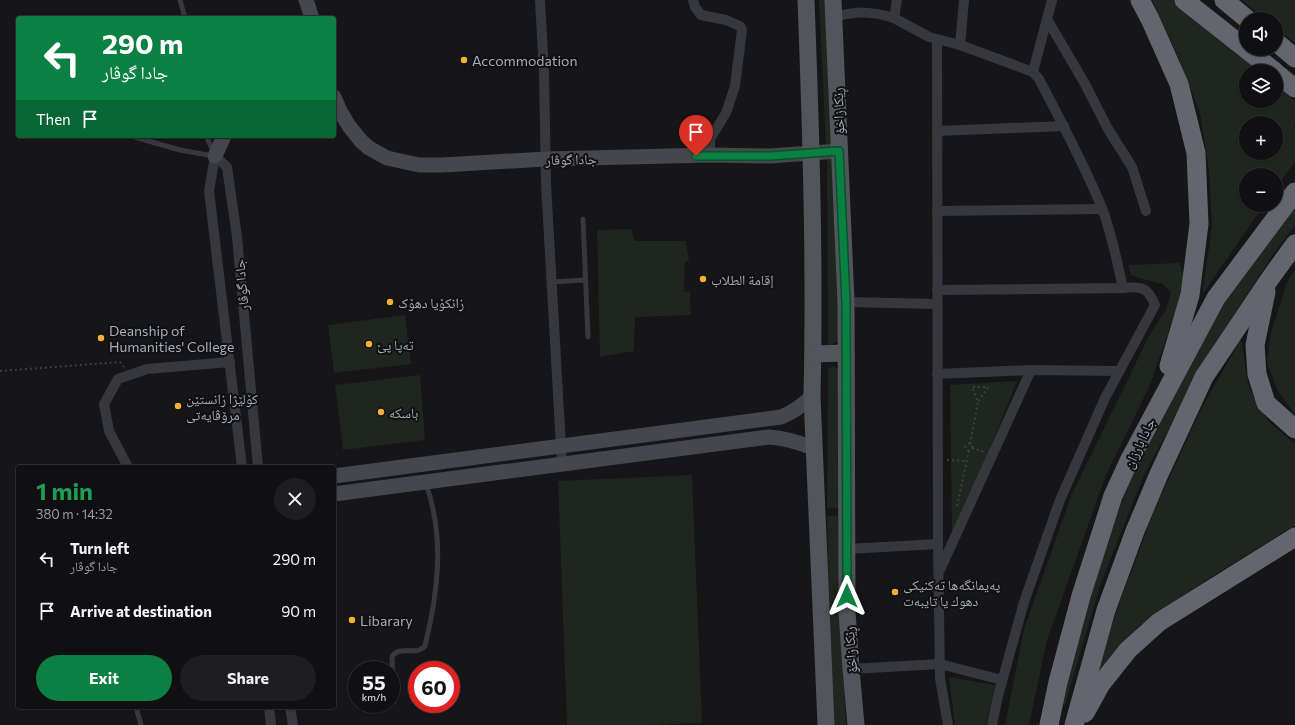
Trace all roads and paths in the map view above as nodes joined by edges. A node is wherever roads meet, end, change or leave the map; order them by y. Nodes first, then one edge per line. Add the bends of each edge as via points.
1 (180, 0) edge
2 (306, 0) edge
3 (540, 0) edge
4 (693, 0) edge
5 (806, 0) edge
6 (833, 0) edge
7 (896, 0) edge
8 (964, 0) edge
9 (1052, 0) edge
10 (1140, 0) edge
11 (1184, 0) edge
12 (1224, 0) edge
13 (1239, 12) edge
14 (184, 16) edge
15 (311, 16) edge
16 (834, 17) junction
17 (894, 18) junction
18 (1047, 19) junction
19 (937, 40) junction
20 (960, 45) junction
21 (1283, 48) edge
22 (1295, 58) edge
23 (1265, 64) edge
24 (1034, 72) junction
25 (1283, 78) edge
26 (1295, 88) edge
27 (336, 101) edge
28 (1064, 126) junction
29 (937, 131) junction
30 (138, 138) edge
31 (207, 138) edge
32 (223, 138) edge
33 (839, 151) junction
34 (812, 153) junction
35 (710, 155) junction
36 (215, 156) junction
37 (546, 159) junction
38 (1295, 192) edge
39 (1102, 209) junction
40 (937, 211) junction
41 (1146, 211) dead end
42 (583, 219) dead end
43 (1295, 244) edge
44 (586, 280) junction
45 (1269, 280) junction
46 (552, 282) junction
47 (1123, 288) junction
48 (937, 290) junction
49 (846, 302) junction
50 (937, 304) junction
51 (588, 336) dead end
52 (846, 353) junction
53 (813, 354) junction
54 (230, 362) junction
55 (1031, 370) junction
56 (0, 371) edge
57 (1119, 371) junction
58 (132, 374) junction
59 (937, 374) junction
60 (812, 396) junction
61 (978, 402) junction
62 (1158, 405) junction
63 (766, 420) junction
64 (1295, 429) edge
65 (768, 437) junction
66 (970, 444) junction
67 (561, 447) junction
68 (813, 448) junction
69 (972, 448) junction
70 (969, 450) junction
71 (986, 452) dead end
72 (938, 460) junction
73 (967, 461) junction
74 (562, 464) junction
75 (127, 465) edge
76 (242, 465) edge
77 (258, 465) edge
78 (336, 476) edge
79 (425, 482) junction
80 (336, 494) edge
81 (956, 512) dead end
82 (1295, 537) edge
83 (938, 544) junction
84 (847, 549) junction
85 (938, 573) junction
86 (392, 661) edge
87 (940, 664) junction
88 (851, 669) junction
89 (1002, 680) junction
90 (137, 709) edge
91 (269, 709) edge
92 (290, 709) edge
93 (825, 724) edge
94 (141, 725) edge
95 (271, 725) edge
96 (293, 725) edge
97 (856, 725) edge
98 (948, 725) edge
99 (992, 725) edge
100 (1049, 725) edge
101 (1074, 725) edge
102 (1079, 725) edge

1 - 14 lane
2 - 15 street
3 - 37 street
4 - 35 street via 701,15 726,20 740,26 742,30 735,86 726,113 710,139
5 - 34 main road, ڕێکا زاخۆ
6 - 16 main road, ڕێکا زاخۆ
7 - 17 street
8 - 20 street
9 - 18 street
10 - 62 highway via 1179,84 1196,153 1199,224 1190,295
11 - 23 highway
12 - 13 highway
16 - 17 street via 852,12 866,12
16 - 33 main road, ڕێکا زاخۆ
17 - 19 street
18 - 24 street
18 - 41 street via 1132,167
19 - 20 street
19 - 29 street
20 - 24 street
21 - 22 highway
24 - 28 street
25 - 26 highway
27 - 37 street, جادا گوڤار via 344,118 361,141 396,161 436,165
28 - 29 street
28 - 39 street
29 - 40 street
30 - 36 lane via 180,150
31 - 36 lane
32 - 36 street, جادا گوڤار
33 - 34 street, جادا گوڤار
33 - 49 main road, ڕێکا زاخۆ
34 - 35 street, جادا گوڤار via 770,156
34 - 53 main road, ڕێکا زاخۆ
35 - 37 street, جادا گوڤار
36 - 54 street, جادا گوڤار via 209,191
36 - 77 street, جادا گوڤار via 227,167 237,237
37 - 46 street
38 - 62 highway, جادا بارزان via 1216,298
39 - 40 street
39 - 47 street
40 - 48 street
42 - 44 lane
43 - 45 highway
44 - 46 lane
44 - 51 lane
45 - 64 highway via 1255,345 1257,374 1266,403
45 - 101 highway via 1204,377 1159,474 1106,610
46 - 67 street
47 - 48 street
47 - 57 street via 1144,288 1155,305
48 - 50 street
49 - 50 street
49 - 52 main road, ڕێکا زاخۆ
50 - 59 street
52 - 53 main road
52 - 84 main road, ڕێکا زاخۆ
53 - 60 main road, ڕێکا زاخۆ
54 - 58 street via 147,369
54 - 76 street, جادا گوڤار
55 - 57 street
55 - 59 street
55 - 85 street
56 - 58 path via 120,362
57 - 89 street via 1104,398 1060,500 1024,602
58 - 75 street via 118,379 104,404 109,431
59 - 72 street
60 - 63 street via 793,412
60 - 68 main road, ڕێکا زاخۆ
61 - 61 path via 972,387 988,386 984,392
61 - 66 path
62 - 100 highway, جادا بارزان via 1113,496 1081,596
63 - 65 street
63 - 67 street
65 - 68 street via 785,438
65 - 74 street
66 - 69 path
66 - 70 path via 966,446
67 - 74 street
67 - 78 street
68 - 93 main road, ڕێکا زاخۆ
69 - 70 path
69 - 71 path
70 - 73 path
72 - 73 path
72 - 83 street
73 - 81 path
74 - 79 street
79 - 80 street
79 - 86 lane via 438,535 438,569 433,609 425,646 418,651 398,651 394,653
82 - 102 highway via 1159,622 1128,650 1101,684
83 - 84 street
83 - 85 street
84 - 88 main road, ڕێکا زاخۆ via 847,612
85 - 87 street
87 - 88 street
87 - 89 street
87 - 98 street
88 - 97 main road, ڕێکا زاخۆ
89 - 99 street
90 - 94 lane
91 - 95 street
92 - 96 street

